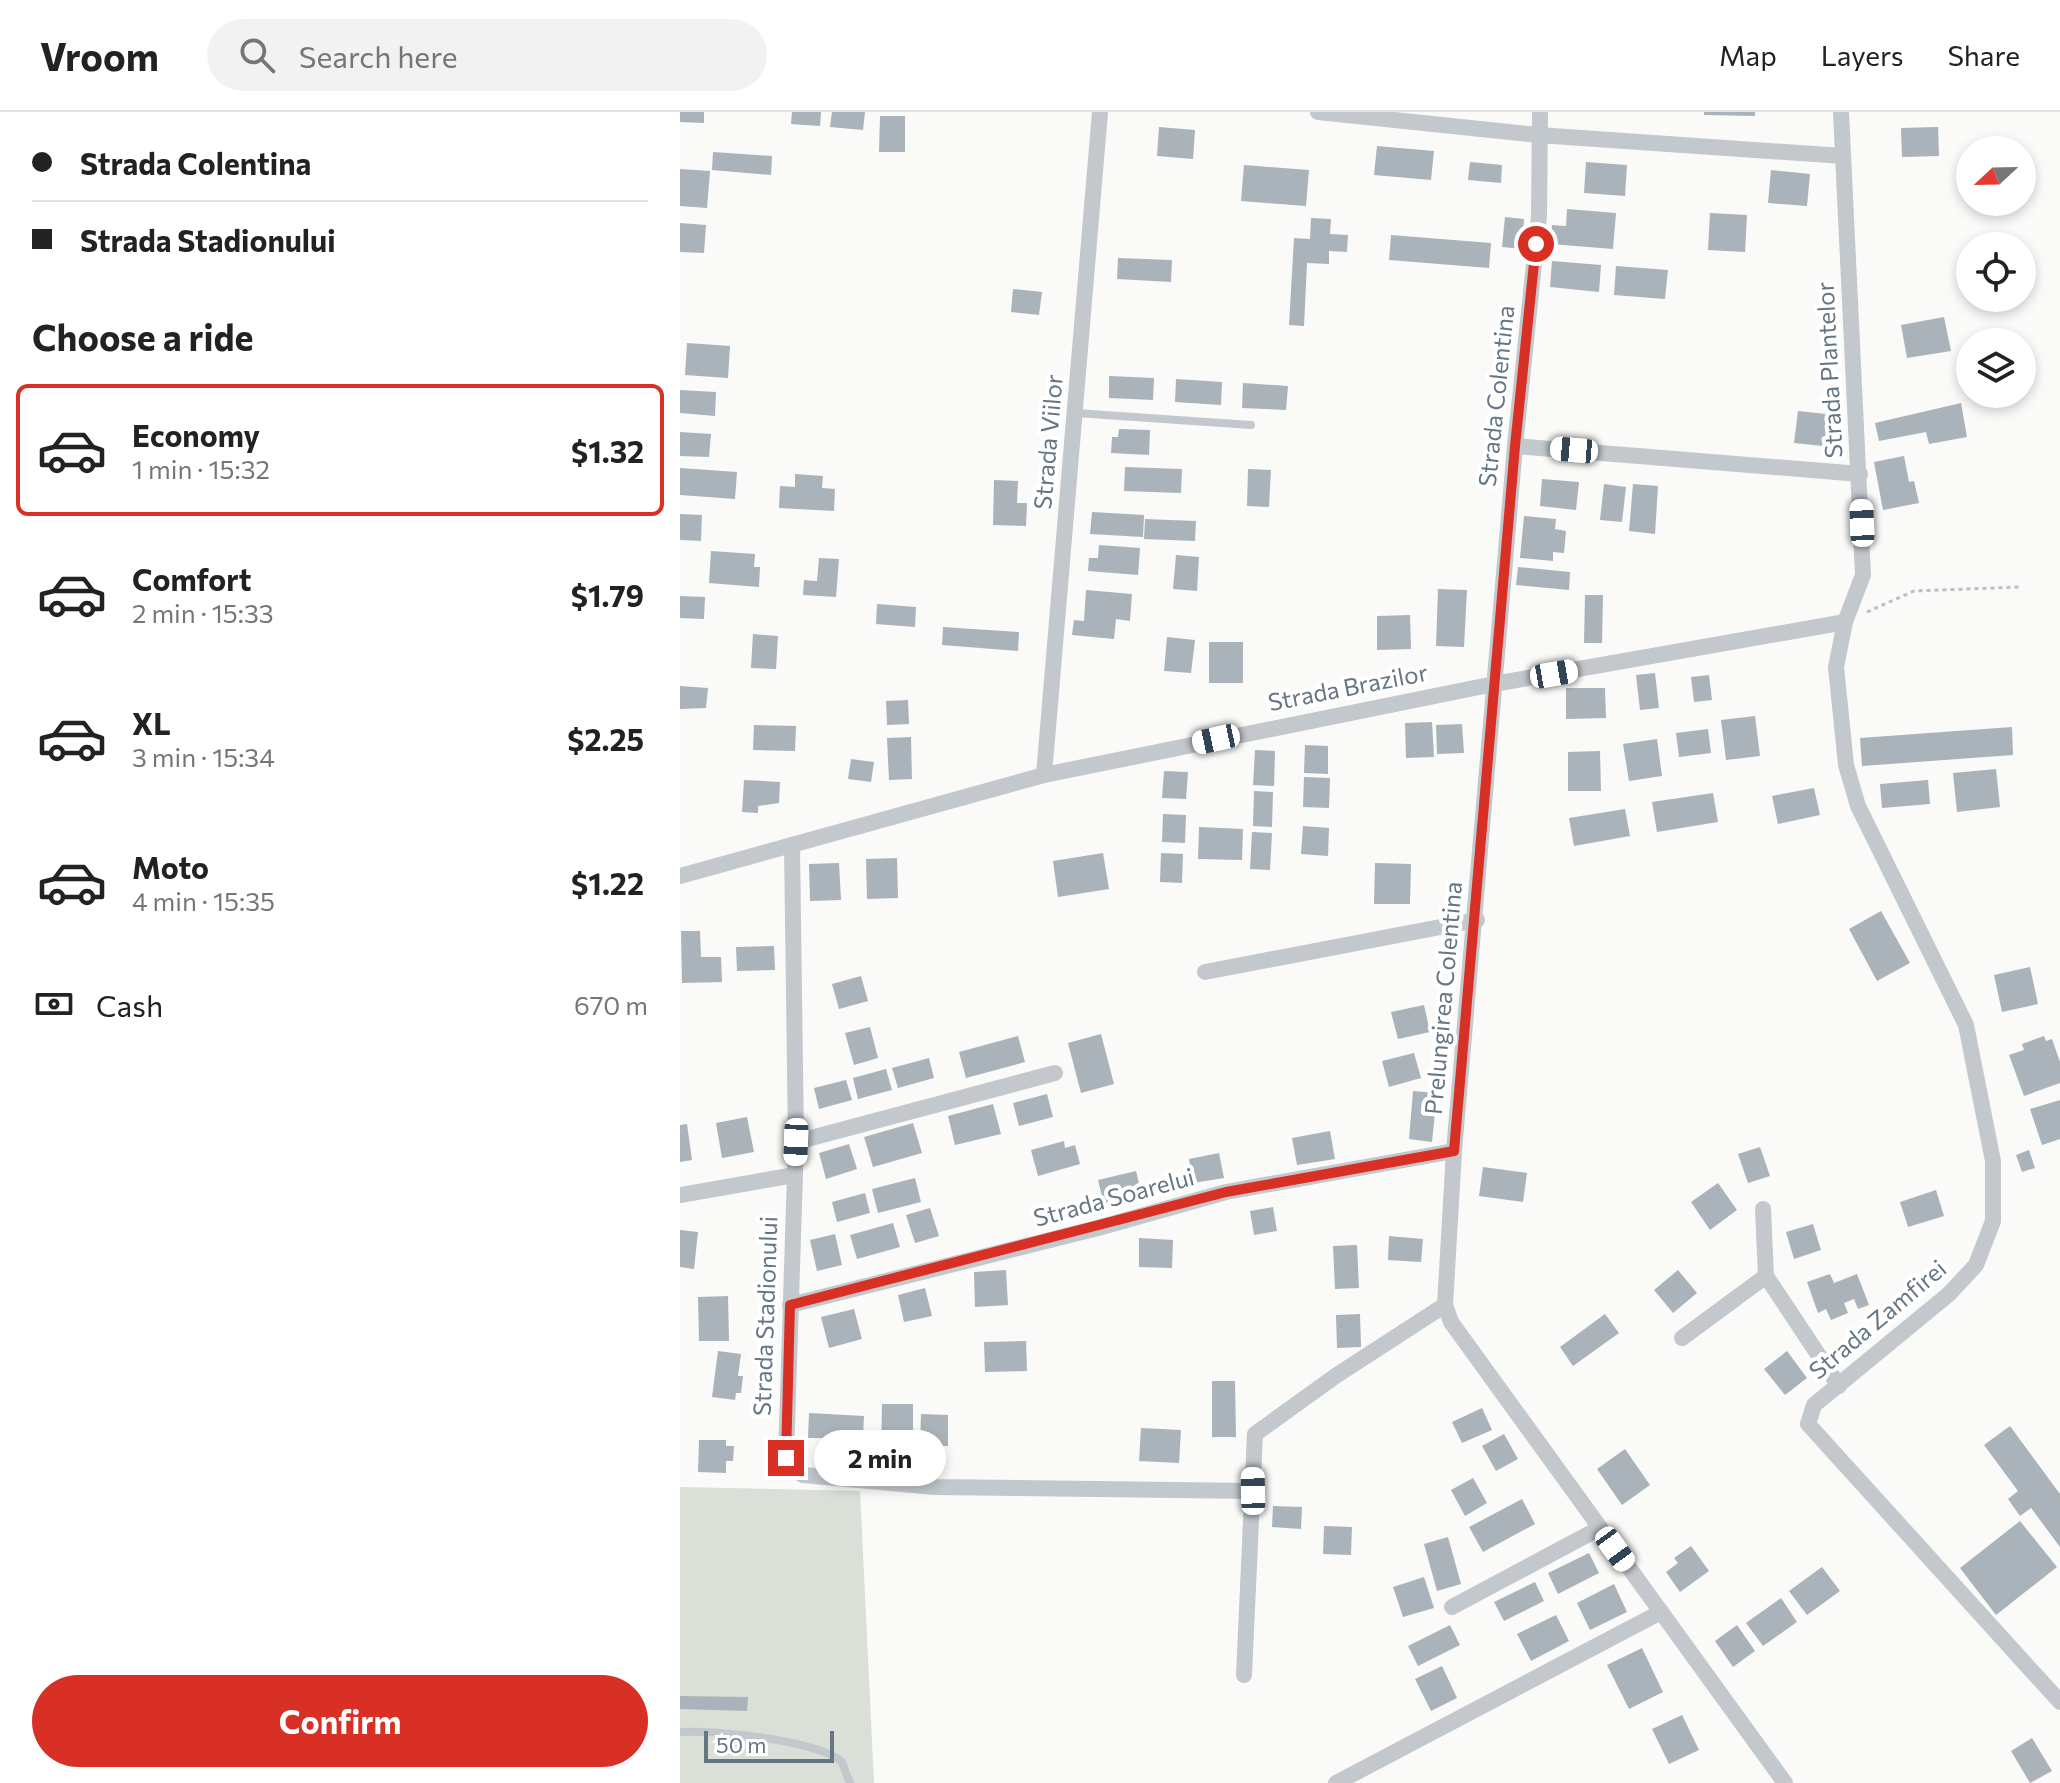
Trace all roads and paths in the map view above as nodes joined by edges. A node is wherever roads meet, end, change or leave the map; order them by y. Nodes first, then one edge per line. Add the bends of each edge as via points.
1 (1100, 112) edge
2 (1318, 112) edge
3 (1540, 112) edge
4 (1841, 112) edge
5 (1538, 135) junction
6 (1843, 156) junction
7 (1076, 413) junction
8 (1251, 425) dead end
9 (1515, 446) junction
10 (1860, 474) junction
11 (2020, 587) dead end
12 (1845, 622) junction
13 (1494, 684) junction
14 (1044, 775) junction
15 (792, 845) junction
16 (680, 876) edge
17 (1477, 920) junction
18 (1205, 972) dead end
19 (1055, 1073) dead end
20 (796, 1142) junction
21 (1454, 1151) junction
22 (795, 1175) junction
23 (680, 1195) edge
24 (1763, 1209) dead end
25 (1766, 1276) junction
26 (790, 1305) junction
27 (1445, 1305) junction
28 (1682, 1338) dead end
29 (1839, 1386) junction
30 (1253, 1491) junction
31 (1600, 1528) junction
32 (1452, 1607) dead end
33 (1661, 1612) junction
34 (1244, 1675) dead end
35 (2058, 1696) edge
36 (680, 1732) edge
37 (850, 1783) edge
38 (1336, 1783) edge
39 (1785, 1783) edge

1 - 7 street, Strada Viilor
2 - 5 street
3 - 5 street, Strada Colentina
4 - 6 street, Strada Plantelor
5 - 6 street
5 - 9 street, Strada Colentina via 1539,216
6 - 10 street, Strada Plantelor
7 - 8 lane
7 - 14 street, Strada Viilor
9 - 10 street
9 - 13 street, Strada Colentina
10 - 12 street, Strada Plantelor via 1863,575
11 - 12 path via 1914,591
12 - 13 street, Strada Brazilor
12 - 29 street, Strada Zamfirei via 1836,667 1846,765 1858,806 1966,1025 1993,1161 1993,1221 1976,1265 1949,1294
13 - 14 street, Strada Brazilor
13 - 17 street, Prelungirea Colentina
14 - 15 street, Strada Brazilor
15 - 16 street, Strada Brazilor
15 - 20 street, Strada Stadionului
17 - 18 street
17 - 21 street, Prelungirea Colentina
19 - 20 street
20 - 22 street, Strada Stadionului
21 - 26 street, Strada Soarelui via 1226,1192
21 - 27 street, Prelungirea Colentina
22 - 23 street
22 - 26 street, Strada Stadionului
24 - 25 street
25 - 28 street
25 - 29 street
26 - 30 street, Strada Stadionului via 786,1458 803,1475 935,1487
27 - 30 street via 1265,1424 1255,1434 1252,1450
27 - 31 street via 1451,1322
29 - 35 street, Strada Zamfirei via 1814,1405 1808,1424
30 - 34 street
31 - 32 street
31 - 33 street
33 - 38 street
33 - 39 street
36 - 37 lane via 733,1733 822,1751 842,1762

